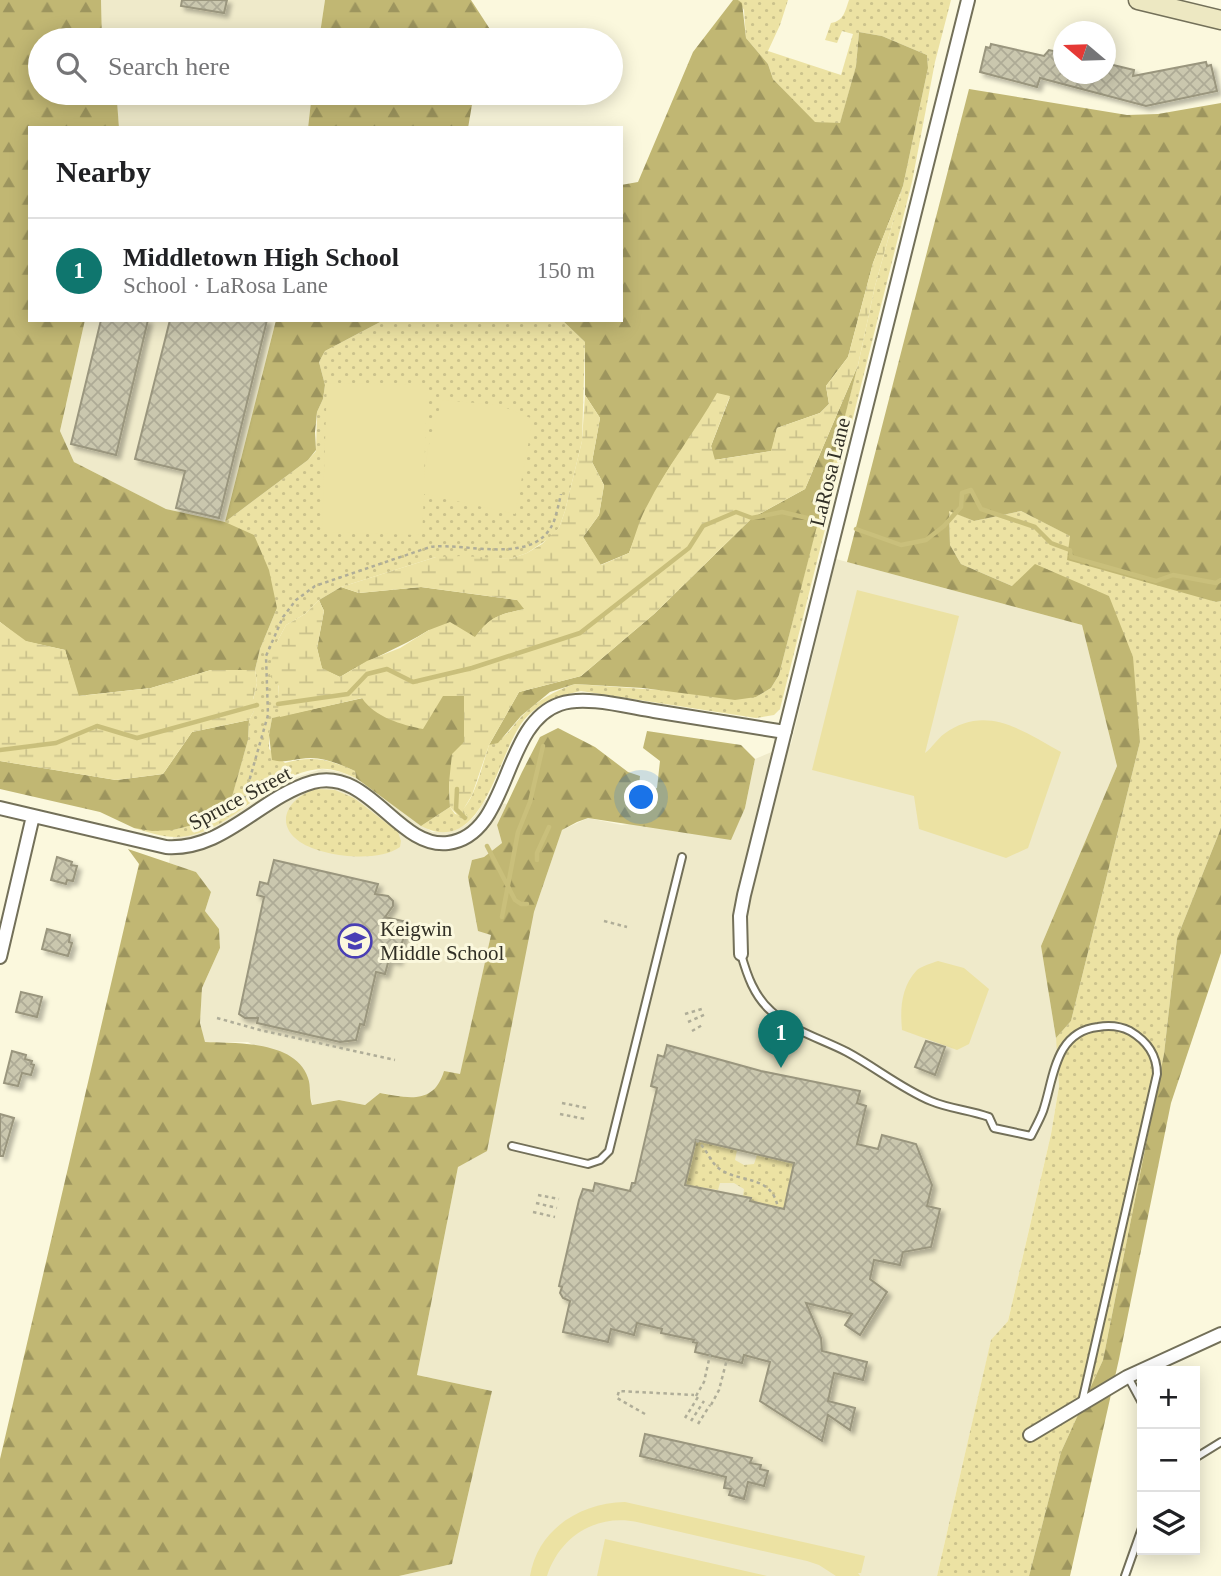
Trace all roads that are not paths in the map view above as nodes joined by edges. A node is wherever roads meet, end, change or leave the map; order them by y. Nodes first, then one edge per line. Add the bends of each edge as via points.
1 (968, 0) edge
2 (1138, 0) edge
3 (1221, 20) edge
4 (785, 732) junction
5 (0, 808) edge
6 (33, 816) junction
7 (682, 857) dead end
8 (741, 954) joint
9 (0, 957) edge
10 (512, 1146) dead end
11 (1221, 1334) edge
12 (1127, 1377) junction
13 (1137, 1394) edge
14 (1082, 1404) junction
15 (1030, 1435) dead end
16 (1221, 1442) edge
17 (1200, 1455) edge
18 (1137, 1542) edge
19 (1125, 1576) edge

1 - 4 street, LaRosa Lane
2 - 3 main road
4 - 6 street, Spruce Street via 611,704 560,704 536,720 524,735 482,822 468,835 448,843 423,838 360,791 330,780 301,786 216,837 183,848
4 - 8 street, LaRosa Lane via 744,895
5 - 6 street, Spruce Street
6 - 9 street
7 - 10 lane via 609,1151 588,1164
8 - 14 lane via 761,1001 783,1020 924,1098 989,1116 993,1128 1031,1136 1043,1111 1053,1068 1080,1031 1119,1028 1142,1039 1153,1052 1157,1074
11 - 12 street
12 - 13 lane
12 - 14 street
14 - 15 street
16 - 17 lane
18 - 19 lane

